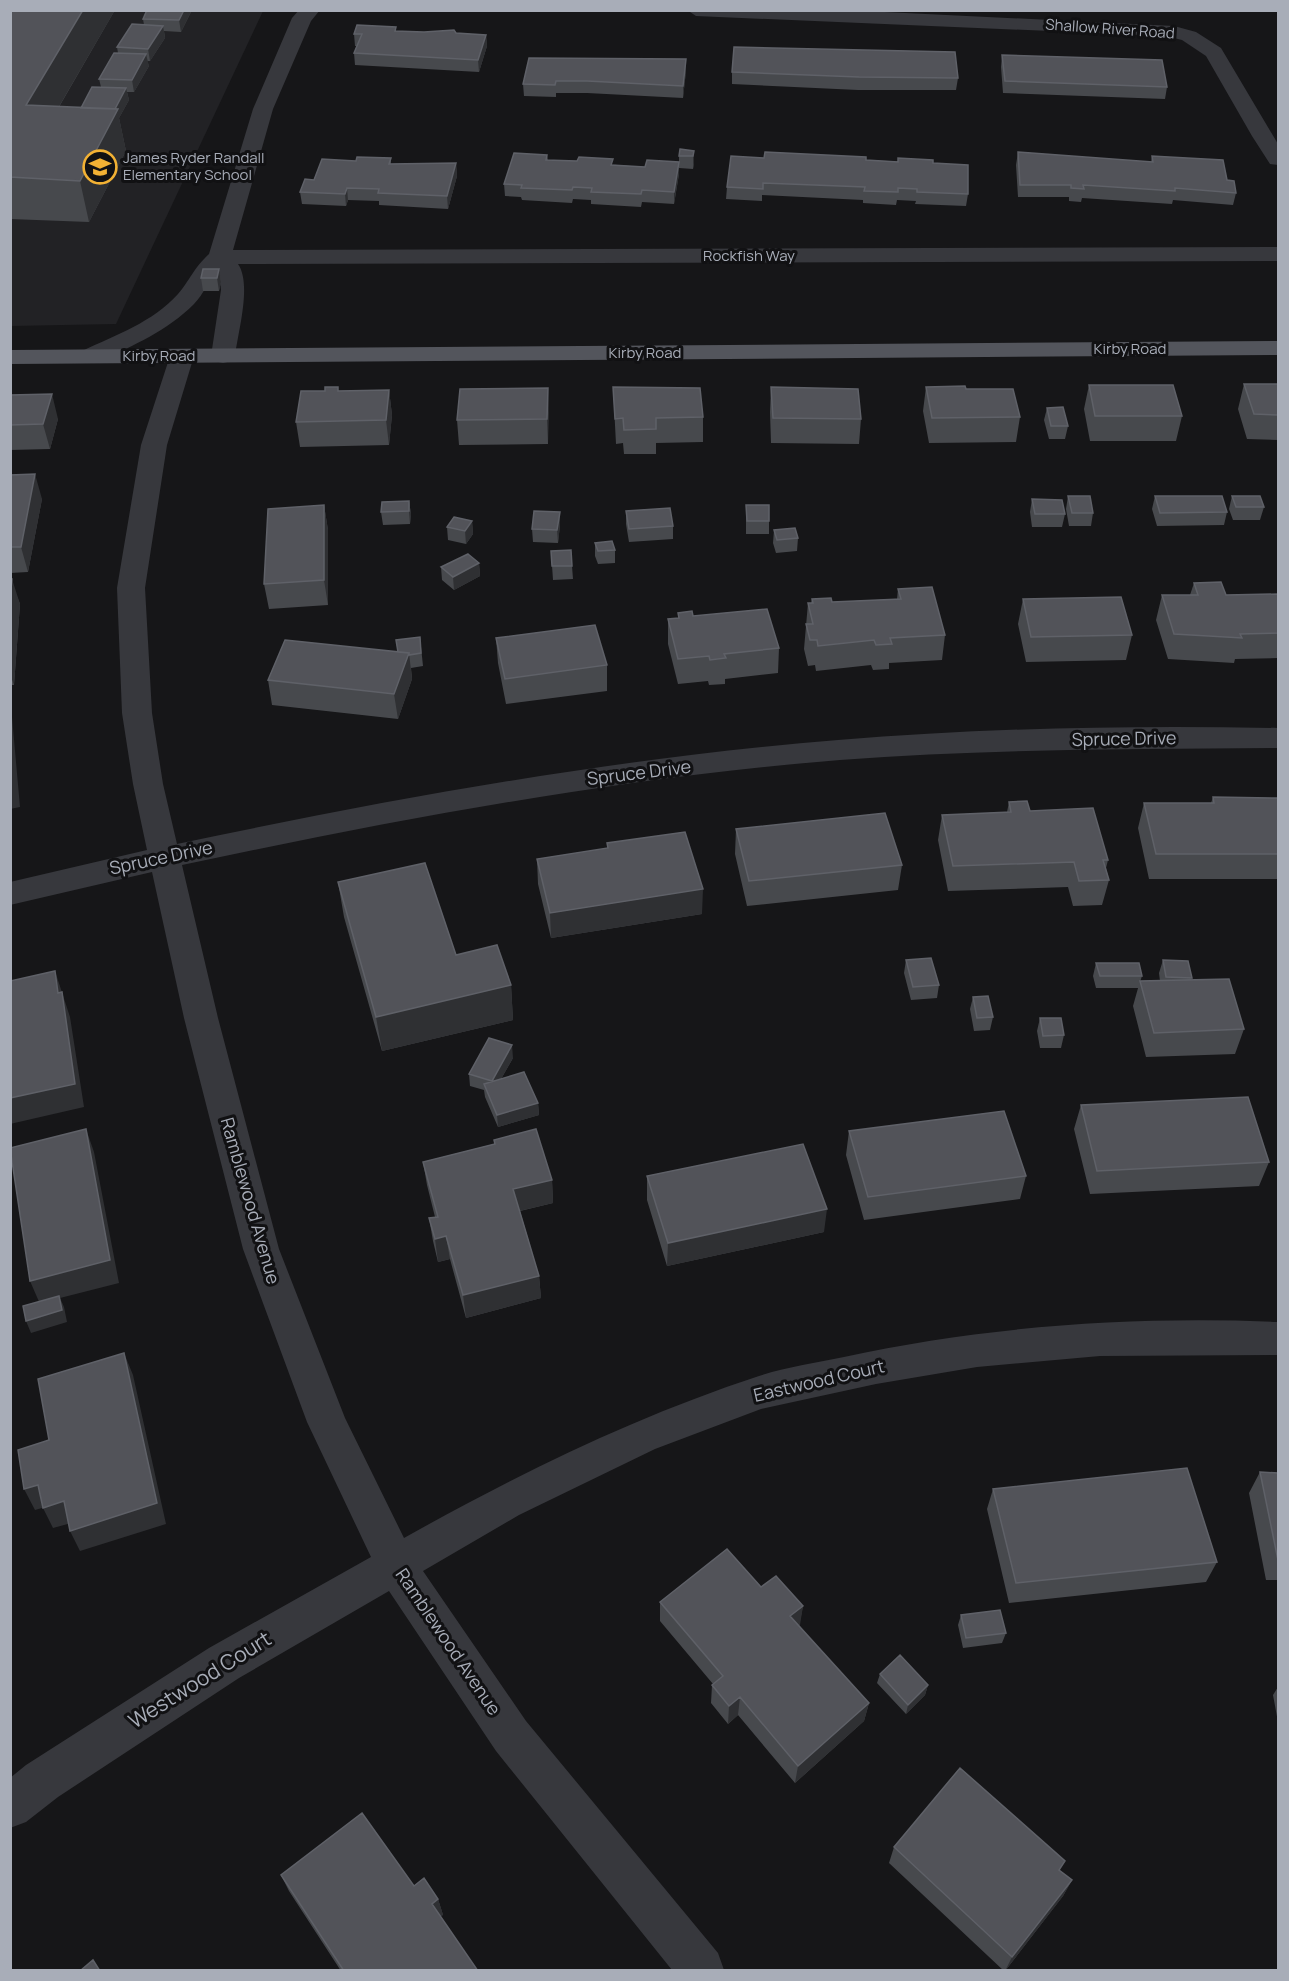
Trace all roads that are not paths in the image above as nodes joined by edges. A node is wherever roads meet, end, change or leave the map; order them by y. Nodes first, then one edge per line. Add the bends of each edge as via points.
1 (311, 10) edge
2 (696, 10) edge
3 (787, 12) edge
4 (1278, 159) edge
5 (1278, 254) edge
6 (220, 257) junction
7 (1278, 348) edge
8 (91, 356) junction
9 (182, 356) junction
10 (223, 356) junction
11 (10, 357) edge
12 (1278, 738) edge
13 (164, 857) junction
14 (10, 894) edge
15 (1278, 1338) edge
16 (396, 1566) junction
17 (10, 1806) edge
18 (701, 1971) edge

1 - 6 street via 302,18 263,109
2 - 3 street, Shallow River Road
3 - 4 street, Shallow River Road via 1167,30 1189,36 1214,52
5 - 6 street, Rockfish Way
6 - 8 street via 202,273 188,298 151,328
6 - 10 street via 230,269 233,290
7 - 10 main road, Kirby Road
8 - 9 main road, Kirby Road
8 - 11 main road, Kirby Road
9 - 10 main road, Kirby Road
9 - 13 street, Ramblewood Avenue via 154,445 131,588 137,713
12 - 13 street, Spruce Drive via 994,741 779,755 462,798
13 - 14 street, Spruce Drive
13 - 16 street, Ramblewood Avenue via 261,1249 327,1422
15 - 16 street, Eastwood Court via 1100,1339 977,1350 761,1392 642,1436 505,1502
16 - 17 street, Westwood Court via 224,1663 70,1762
16 - 18 street, Ramblewood Avenue via 512,1737

